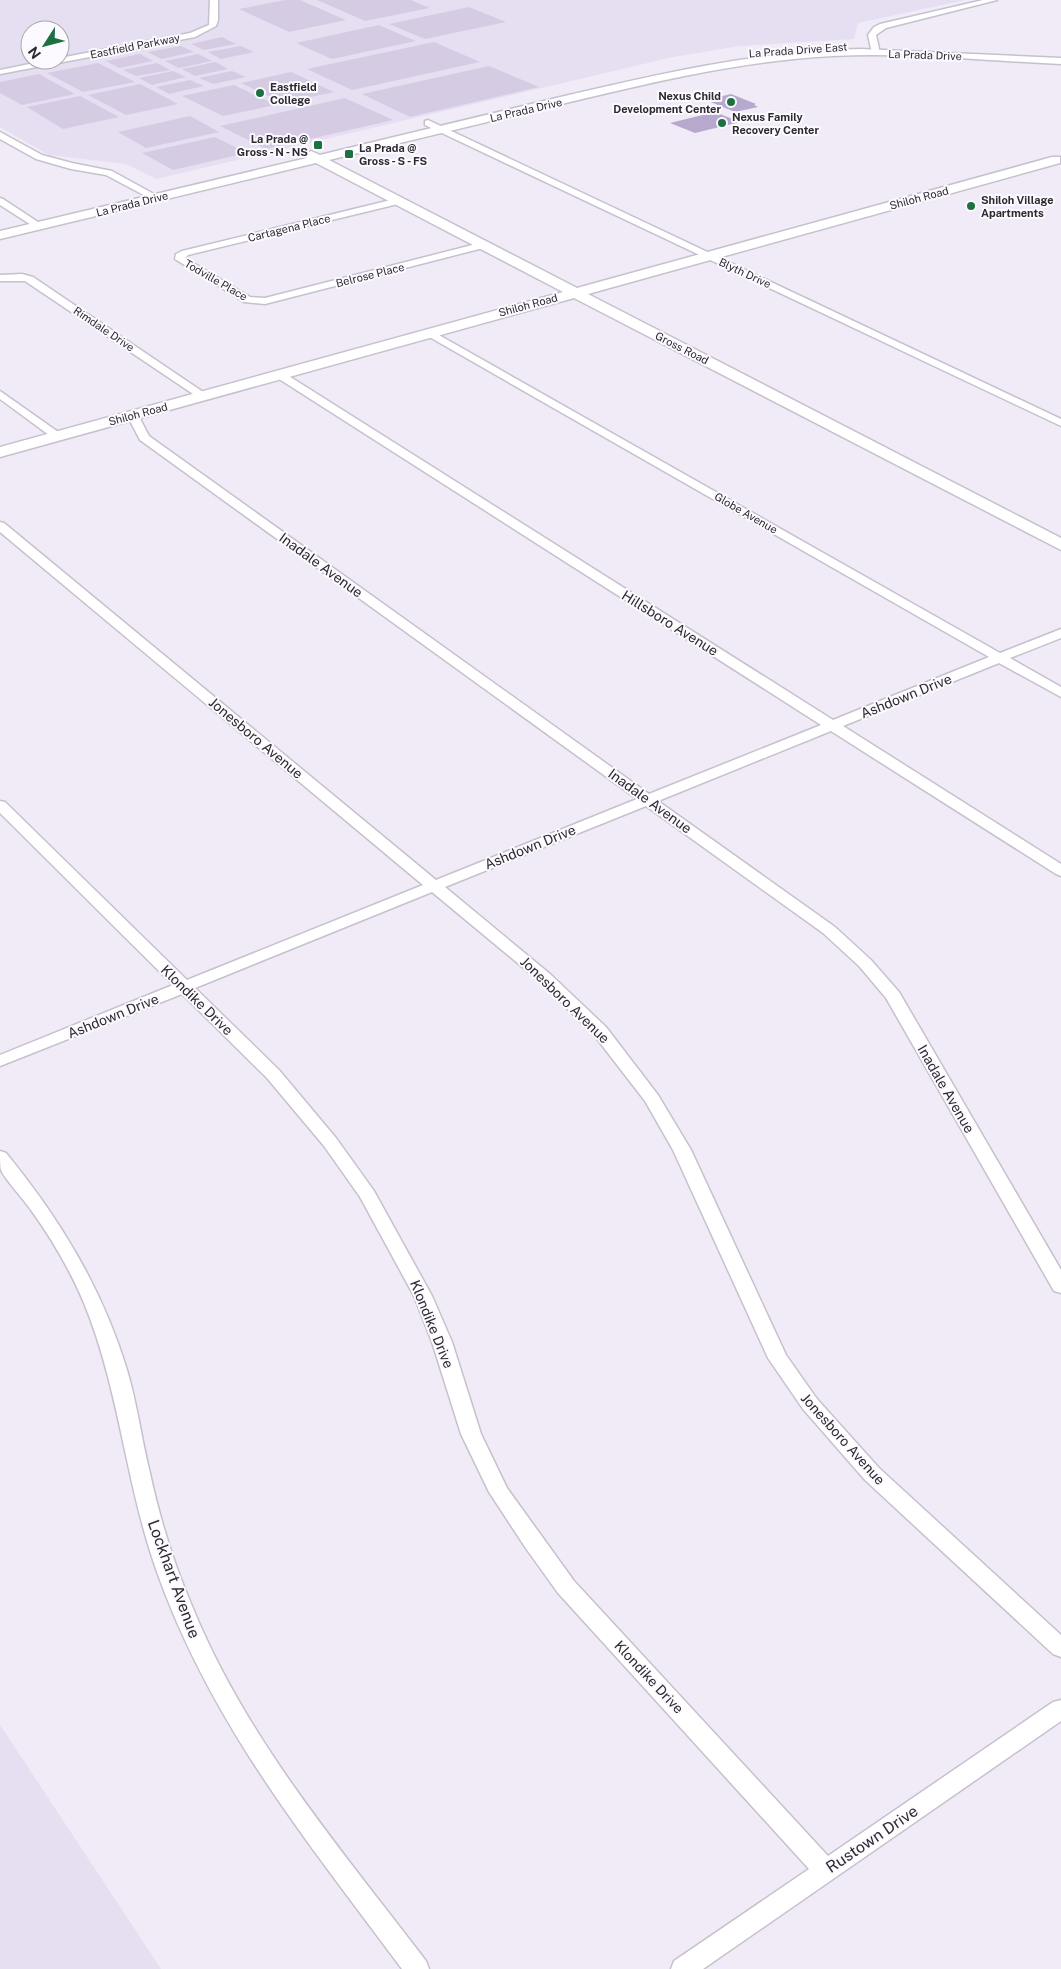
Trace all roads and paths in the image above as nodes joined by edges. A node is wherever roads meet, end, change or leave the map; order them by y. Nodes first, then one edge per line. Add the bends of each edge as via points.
1 (214, 0) edge
2 (993, 0) edge
3 (875, 49) junction
4 (1061, 54) edge
5 (723, 56) junction
6 (1061, 61) edge
7 (734, 63) junction
8 (0, 72) edge
9 (603, 83) junction
10 (618, 89) junction
11 (428, 123) junction
12 (441, 129) junction
13 (0, 134) edge
14 (304, 152) junction
15 (318, 158) junction
16 (1056, 160) dead end
17 (52, 162) junction
18 (117, 166) dead end
19 (142, 190) junction
20 (157, 192) junction
21 (0, 201) edge
22 (399, 201) junction
23 (26, 218) junction
24 (0, 224) edge
25 (39, 226) junction
26 (0, 235) edge
27 (484, 245) junction
28 (180, 256) joint
29 (709, 256) junction
30 (0, 278) edge
31 (575, 293) junction
32 (256, 302) joint
33 (430, 333) junction
34 (280, 375) junction
35 (0, 394) edge
36 (202, 396) junction
37 (133, 415) junction
38 (1061, 423) edge
39 (56, 436) junction
40 (0, 452) edge
41 (0, 526) edge
42 (1061, 545) edge
43 (1061, 633) edge
44 (999, 658) junction
45 (1061, 693) edge
46 (833, 726) junction
47 (649, 800) junction
48 (0, 805) edge
49 (1061, 871) edge
50 (435, 886) junction
51 (184, 988) junction
52 (0, 1061) edge
53 (0, 1157) edge
54 (1061, 1286) edge
55 (1061, 1648) edge
56 (1061, 1709) edge
57 (826, 1870) junction
58 (417, 1969) edge
59 (683, 1969) edge

1 - 8 street, Eastfield Parkway via 212,26 192,35
2 - 3 street via 883,26 873,32
3 - 4 main road, La Prada Drive
3 - 5 main road, La Prada Drive East via 799,48
3 - 6 main road, La Prada Drive
3 - 7 main road, La Prada Drive
5 - 7 main road
5 - 9 main road, La Prada Drive
7 - 10 main road, La Prada Drive
9 - 10 main road
9 - 11 main road, La Prada Drive
10 - 12 main road, La Prada Drive
11 - 12 street, Blyth Drive
11 - 14 main road, La Prada Drive
12 - 15 main road, La Prada Drive
12 - 29 street, Blyth Drive
13 - 17 street
14 - 15 main road, Gross Road
14 - 20 main road, La Prada Drive
15 - 20 main road, La Prada Drive via 172,194
15 - 22 main road, Gross Road
16 - 29 main road, Shiloh Road
17 - 18 street
17 - 19 street via 110,173
19 - 20 main road, La Prada Drive
19 - 23 main road, La Prada Drive
20 - 25 main road, La Prada Drive
21 - 23 street
22 - 27 main road, Gross Road
22 - 28 street, Cartagena Place
23 - 24 main road, La Prada Drive
23 - 25 street
25 - 26 main road, La Prada Drive
27 - 31 main road, Gross Road
27 - 32 street, Belrose Place
28 - 32 street, Todville Place via 180,259
29 - 31 main road, Shiloh Road
29 - 38 street, Blyth Drive
30 - 36 street, Rimdale Drive via 29,279
31 - 33 main road, Shiloh Road
31 - 42 main road, Gross Road
33 - 34 main road, Shiloh Road
33 - 44 street, Globe Avenue
34 - 36 main road, Shiloh Road
34 - 46 street, Hillsboro Avenue
35 - 39 street
36 - 37 main road, Shiloh Road
37 - 39 main road, Shiloh Road
37 - 47 street, Inadale Avenue via 144,438
39 - 40 main road, Shiloh Road
41 - 50 street, Jonesboro Avenue
43 - 44 street, Ashdown Drive
44 - 45 street, Globe Avenue
44 - 46 street, Ashdown Drive
46 - 47 street, Ashdown Drive
46 - 49 street, Hillsboro Avenue
47 - 50 street, Ashdown Drive
47 - 54 street, Inadale Avenue via 829,930 865,963 893,996
48 - 51 street, Klondike Drive
50 - 51 street, Ashdown Drive
50 - 55 street, Jonesboro Avenue via 544,976 593,1024 652,1099 682,1150 778,1358 810,1404 872,1474
51 - 52 street, Ashdown Drive
51 - 57 street, Klondike Drive via 273,1074 330,1142 368,1195 423,1296 442,1342 470,1434 499,1492 532,1542 566,1587
53 - 58 street, Lockhart Avenue via 31,1195 66,1250 98,1313 126,1403 140,1476 162,1556 189,1627 230,1707 268,1770
56 - 57 street, Rustown Drive
57 - 59 street, Rustown Drive

